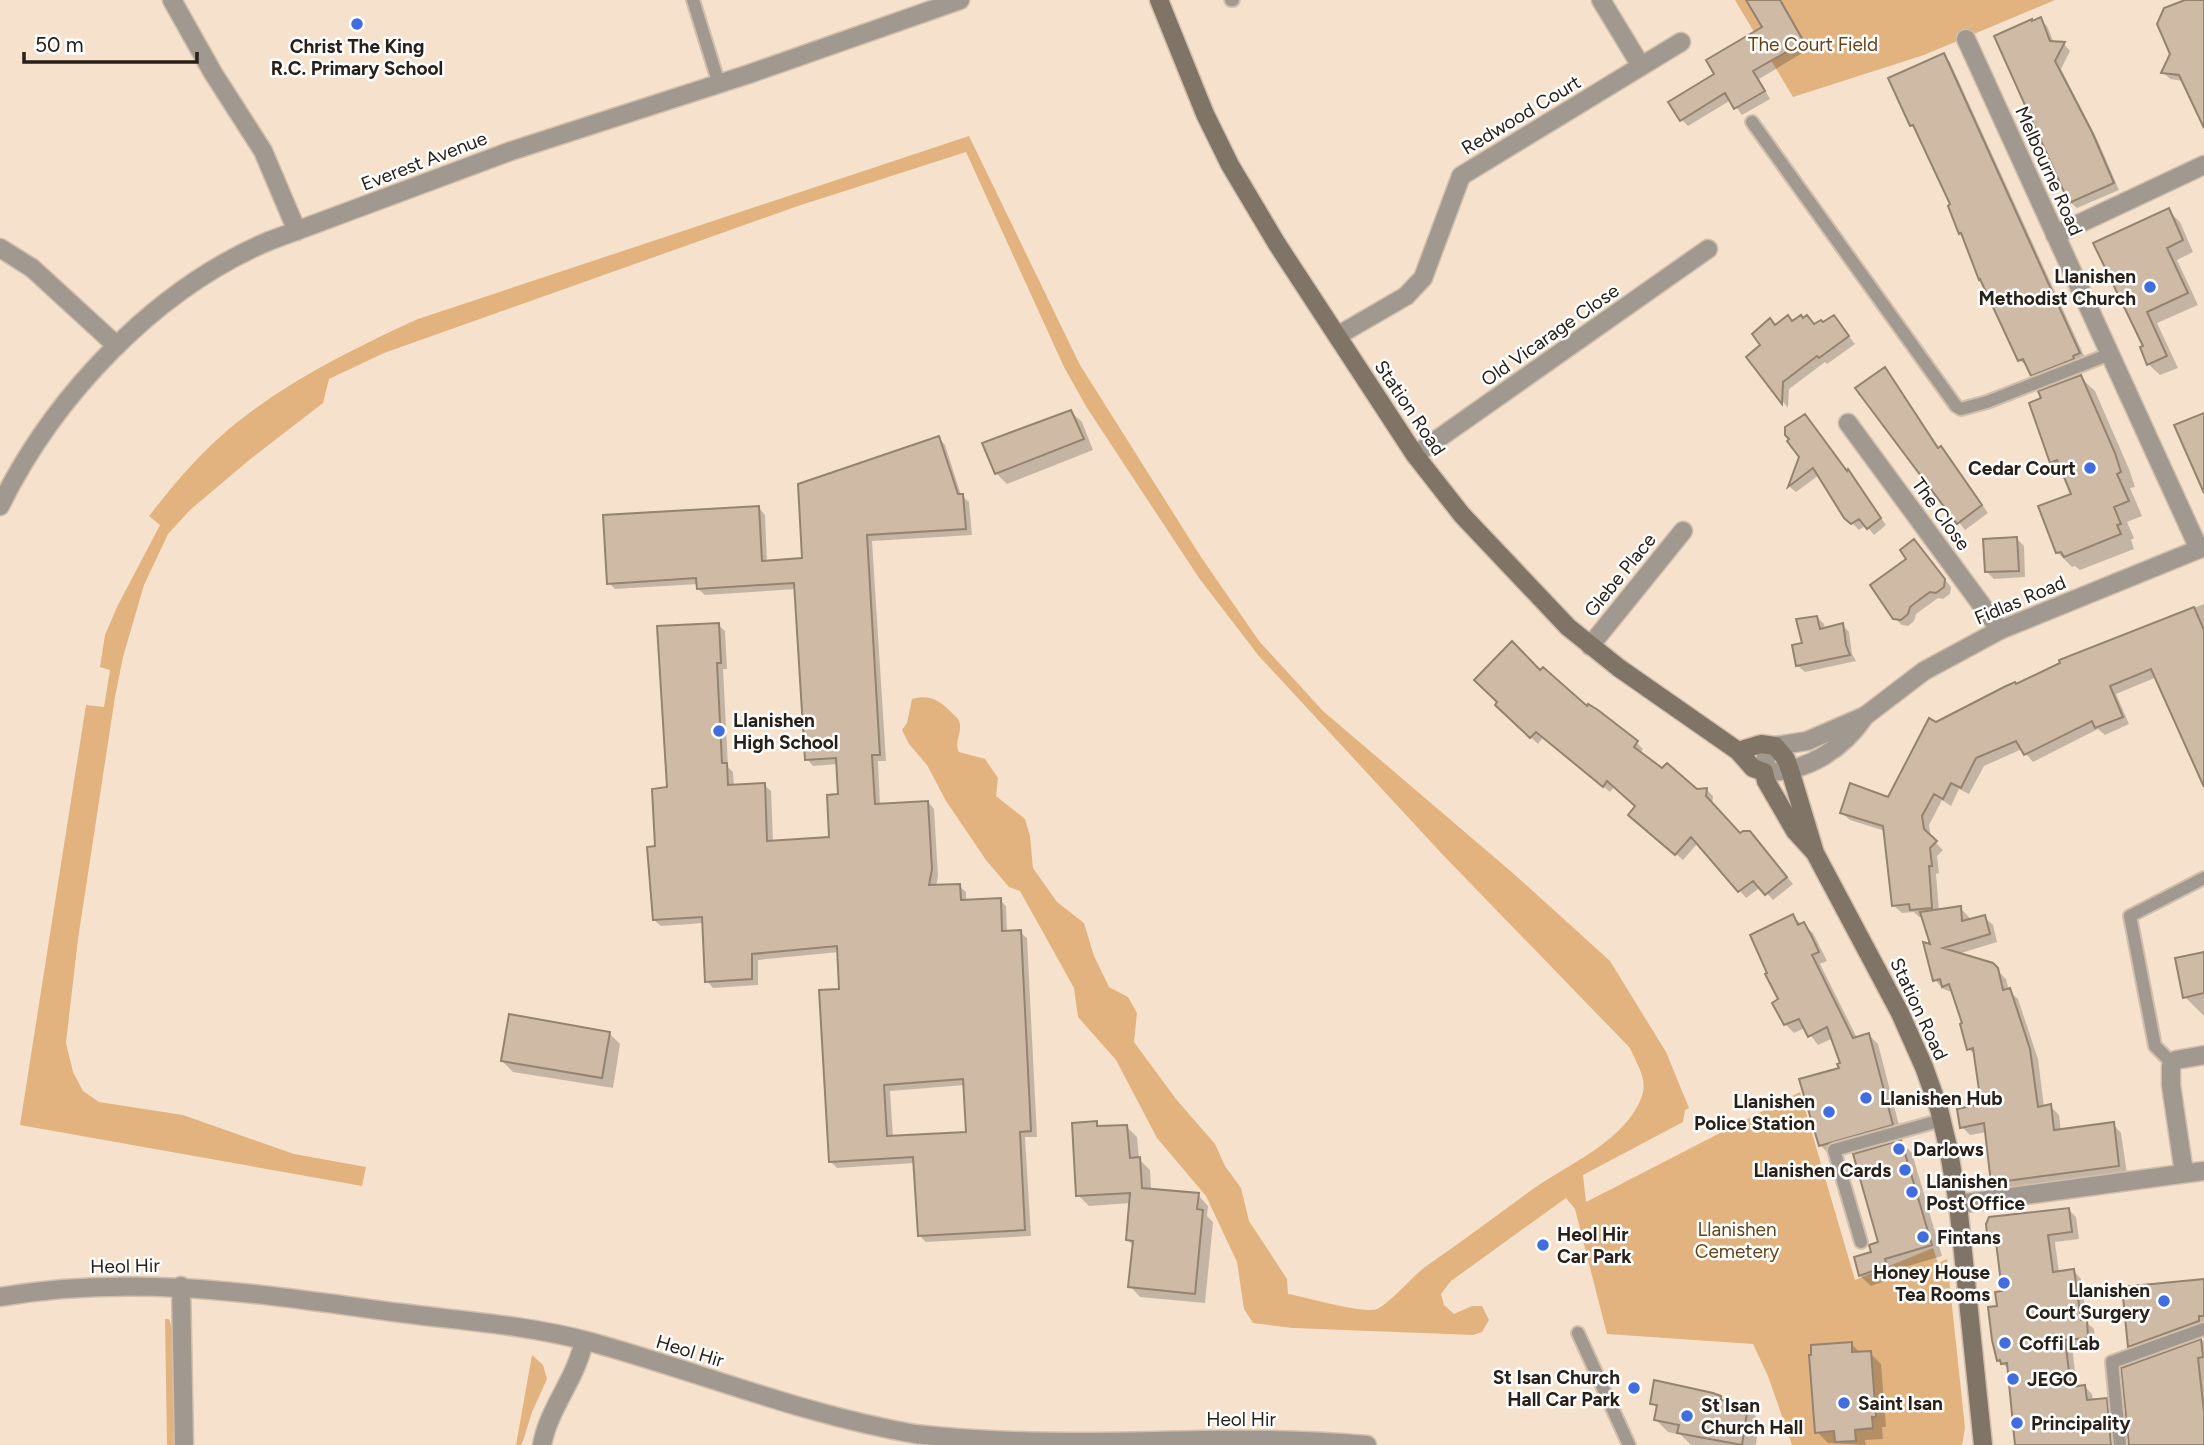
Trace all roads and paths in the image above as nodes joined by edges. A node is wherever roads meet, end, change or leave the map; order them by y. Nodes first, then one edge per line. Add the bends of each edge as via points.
1 (172, 0) edge
2 (693, 0) edge
3 (960, 0) edge
4 (1159, 0) edge
5 (1601, 0) edge
6 (1966, 39) dead end
7 (1681, 42) dead end
8 (1641, 66) junction
9 (719, 84) junction
10 (1752, 122) dead end
11 (2204, 165) edge
12 (297, 231) junction
13 (2055, 235) junction
14 (0, 248) edge
15 (1708, 249) dead end
16 (1337, 336) junction
17 (117, 345) junction
18 (2110, 354) junction
19 (1848, 423) dead end
20 (1415, 455) junction
21 (0, 506) edge
22 (1683, 530) dead end
23 (2202, 548) edge
24 (2000, 630) junction
25 (1590, 646) junction
26 (1865, 716) junction
27 (1775, 746) junction
28 (1738, 751) junction
29 (1790, 770) junction
30 (1764, 772) junction
31 (1815, 853) junction
32 (2204, 878) edge
33 (2204, 1055) edge
34 (2172, 1063) junction
35 (1942, 1120) junction
36 (2204, 1171) edge
37 (2185, 1173) junction
38 (1958, 1204) junction
39 (1861, 1242) dead end
40 (181, 1286) junction
41 (0, 1297) edge
42 (2204, 1329) edge
43 (1578, 1333) dead end
44 (584, 1340) junction
45 (184, 1445) edge
46 (542, 1445) edge
47 (1367, 1445) edge
48 (1629, 1445) edge
49 (1983, 1445) edge
50 (2120, 1445) edge

1 - 12 street via 260,145
2 - 9 lane
3 - 9 street, Everest Avenue
4 - 16 main road, Station Road via 1230,165
5 - 8 street
6 - 13 street, Melbourne Road
7 - 8 street, Redwood Court
8 - 16 street, Redwood Court via 1461,176 1423,278 1406,296
9 - 12 street, Everest Avenue via 511,151
10 - 18 lane via 1956,406 1961,409 1987,402
11 - 13 street
12 - 17 street, Everest Avenue via 216,268 172,297
13 - 18 street, Melbourne Road
14 - 17 street via 32,268
15 - 20 street, Old Vicarage Close
16 - 20 main road, Station Road
17 - 21 street, Everest Avenue via 47,430
18 - 23 street, Melbourne Road
19 - 24 street, The Close
20 - 25 main road, Station Road via 1462,515
22 - 25 street, Glebe Place
23 - 24 street, Fidlas Road
24 - 26 street, Fidlas Road via 1924,671
25 - 28 main road, Station Road
26 - 27 street, Fidlas Road via 1807,741
26 - 29 street, Fidlas Road via 1823,757
27 - 28 main road, Fidlas Road via 1760,744
27 - 29 main road, Station Road
27 - 30 street via 1766,757
28 - 30 main road via 1753,768
29 - 30 street, Fidlas Road
29 - 31 main road, Station Road
30 - 31 main road, Station Road via 1795,831
31 - 35 main road, Station Road via 1900,1013
32 - 34 lane via 2130,916 2155,1046
33 - 34 street
34 - 37 street
35 - 38 main road, Station Road
35 - 39 lane via 1834,1150
36 - 37 street
37 - 38 street
38 - 49 main road, Station Road
40 - 41 street, Heol Hir via 62,1288
40 - 44 street, Heol Hir
40 - 45 street
42 - 50 lane via 2112,1362
43 - 48 lane
44 - 46 street
44 - 47 street, Heol Hir via 830,1416 945,1439

